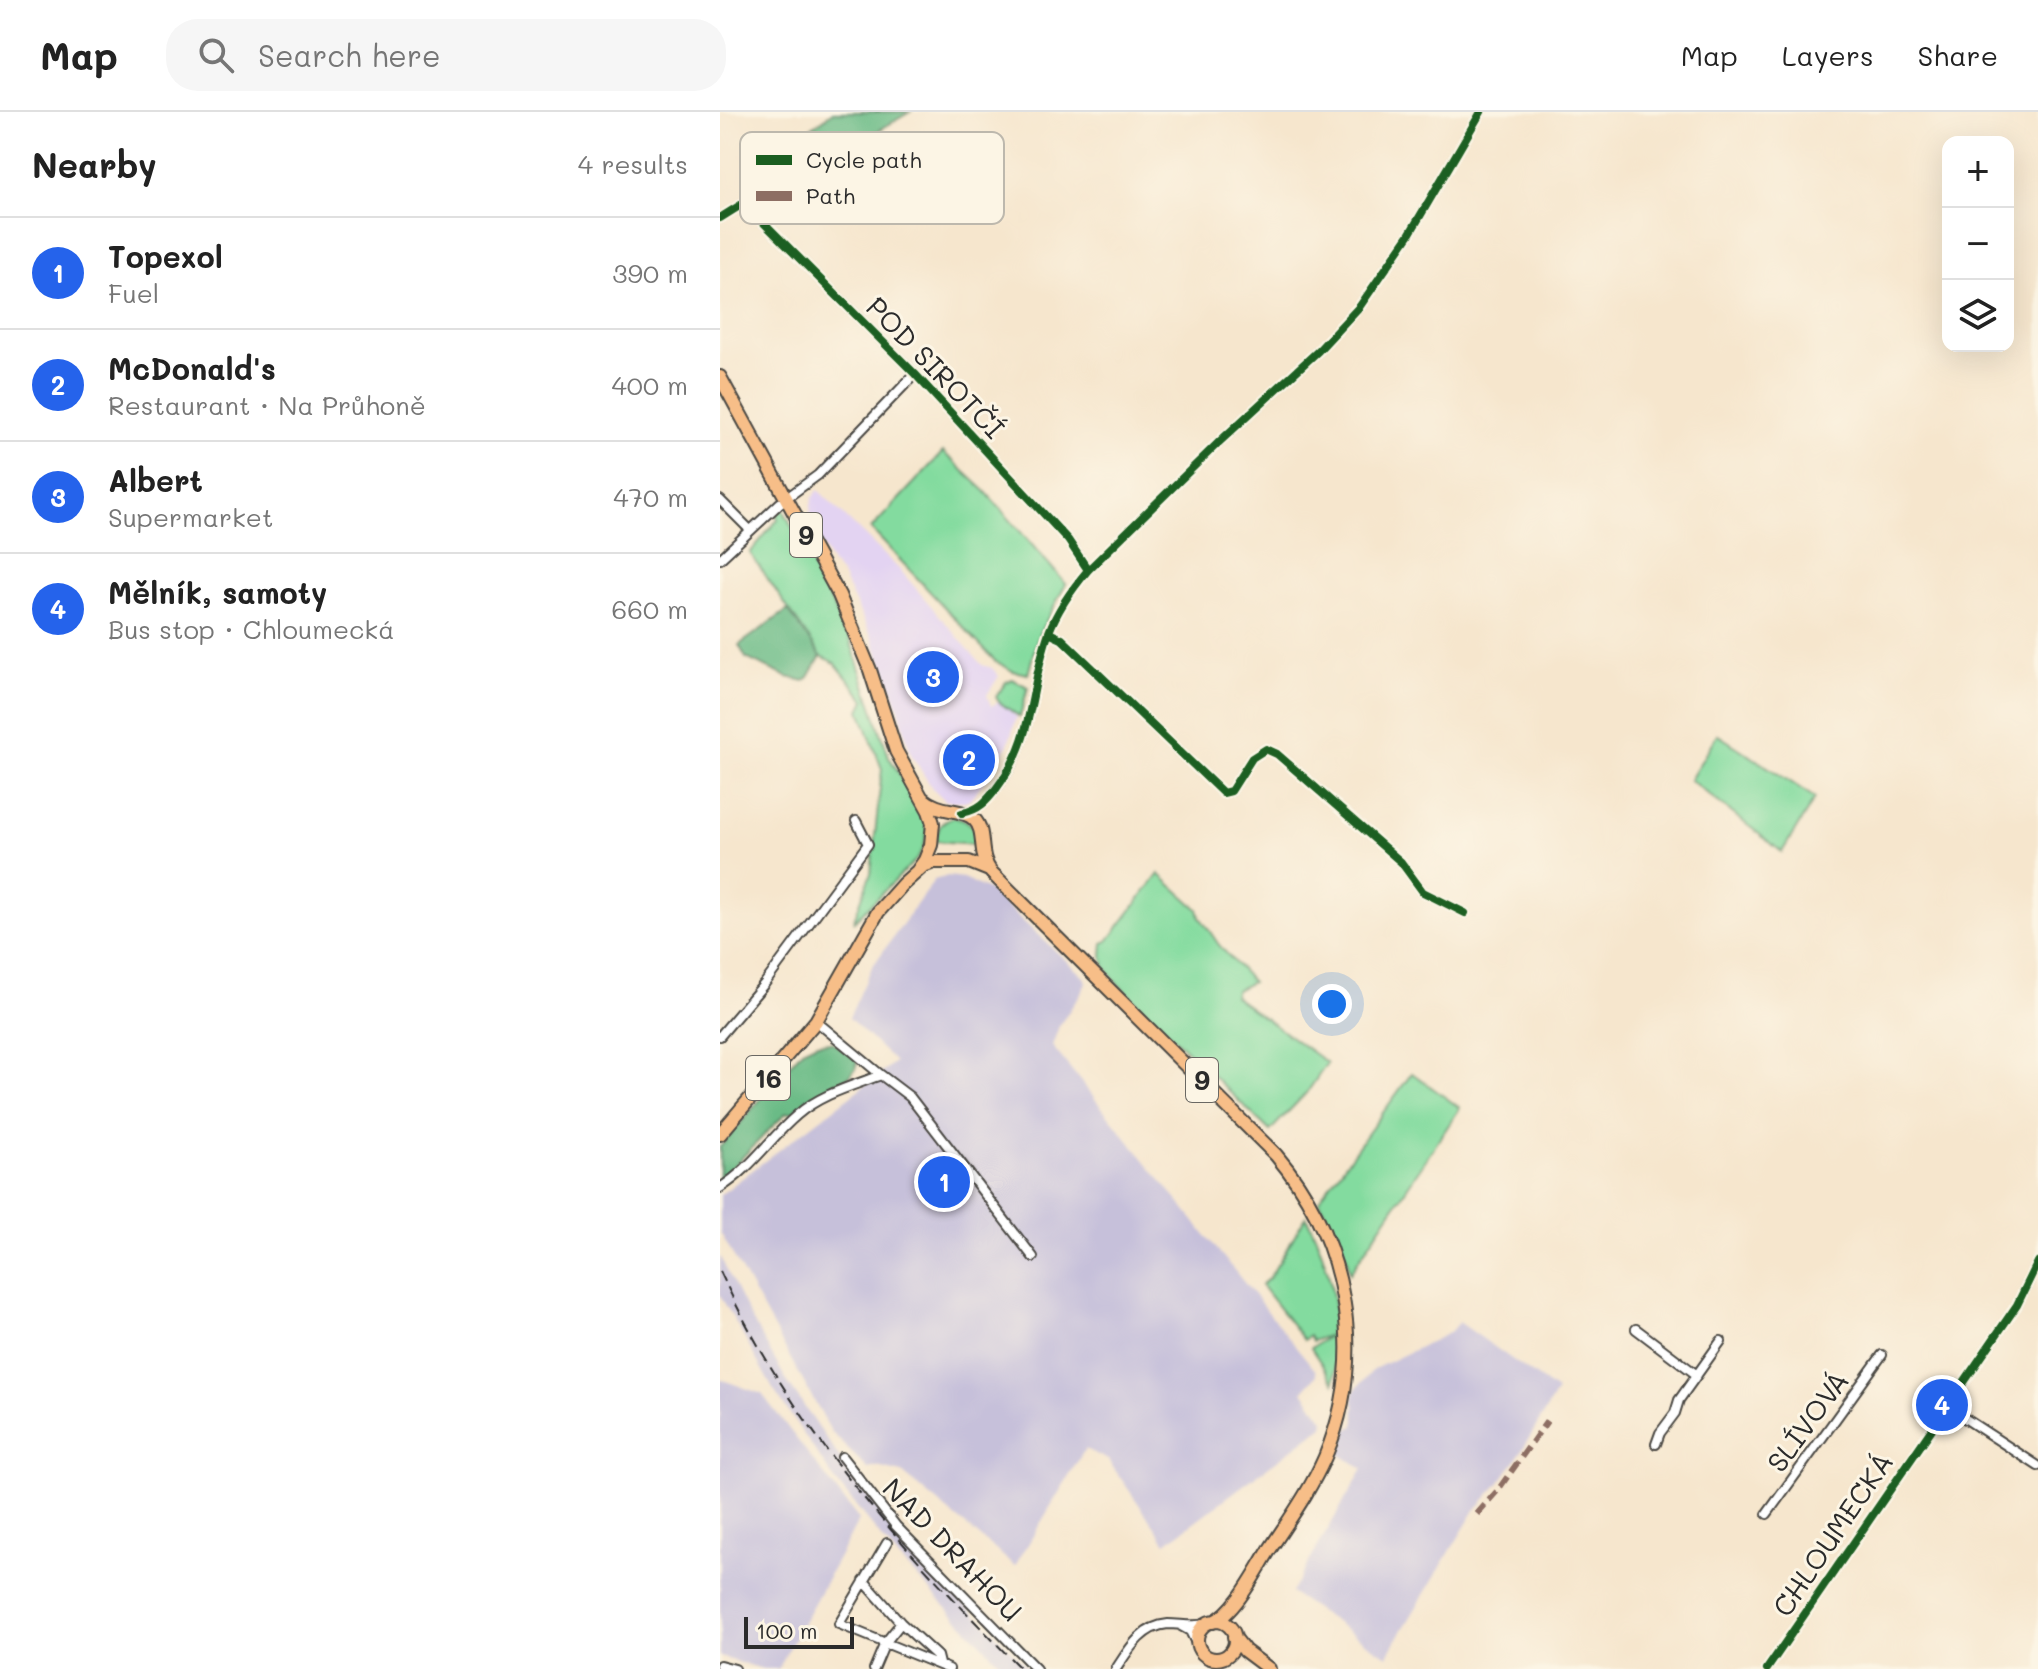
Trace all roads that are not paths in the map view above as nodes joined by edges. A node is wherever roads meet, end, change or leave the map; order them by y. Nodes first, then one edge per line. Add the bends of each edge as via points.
1 (1481, 112) edge
2 (740, 206) edge
3 (720, 218) edge
4 (765, 224) edge
5 (915, 374) junction
6 (720, 377) edge
7 (792, 494) dead end
8 (720, 500) edge
9 (780, 503) dead end
10 (750, 530) junction
11 (720, 559) edge
12 (1088, 570) junction
13 (1049, 633) junction
14 (922, 798) junction
15 (988, 799) junction
16 (958, 812) junction
17 (856, 821) dead end
18 (980, 829) junction
19 (932, 834) junction
20 (981, 843) junction
21 (948, 861) junction
22 (962, 862) junction
23 (918, 870) junction
24 (991, 872) junction
25 (1465, 913) dead end
26 (816, 1021) junction
27 (720, 1036) edge
28 (881, 1075) junction
29 (720, 1134) edge
30 (720, 1188) edge
31 (1033, 1257) dead end
32 (2038, 1262) edge
33 (1636, 1329) dead end
34 (1721, 1341) dead end
35 (1882, 1355) dead end
36 (1697, 1375) junction
37 (1946, 1406) junction
38 (1656, 1444) dead end
39 (842, 1457) dead end
40 (2038, 1466) edge
41 (1767, 1514) dead end
42 (887, 1543) dead end
43 (864, 1581) junction
44 (1236, 1601) junction
45 (901, 1623) junction
46 (1210, 1623) junction
47 (1180, 1625) junction
48 (1233, 1634) junction
49 (885, 1643) junction
50 (1197, 1645) junction
51 (1226, 1656) junction
52 (1254, 1658) junction
53 (939, 1664) junction
54 (720, 1665) edge
55 (735, 1669) edge
56 (874, 1669) edge
57 (949, 1669) edge
58 (1036, 1669) edge
59 (1116, 1669) edge
60 (1269, 1669) edge
61 (1767, 1669) edge

1 - 12 street via 1409,235 1360,306
2 - 3 street, POD SIROTČÍ
4 - 5 street, POD SIROTČÍ
5 - 7 street via 818,475
5 - 12 street, POD SIROTČÍ via 1068,540
6 - 14 main road, 9 via 839,595 896,751
8 - 10 street
9 - 10 street
10 - 11 street
12 - 13 street
13 - 15 street via 1021,748
13 - 25 street via 1062,639 1223,793 1231,791 1252,758 1266,749 1277,754 1404,865 1423,892
14 - 16 main road via 933,807
14 - 19 main road, 9 via 932,818
15 - 16 street
15 - 18 street
16 - 18 main road
16 - 19 main road via 941,818
17 - 27 street via 868,844
18 - 20 main road, 9
19 - 21 main road, 9 via 936,853
19 - 23 main road, 16
20 - 22 main road
20 - 24 main road, 9
21 - 22 main road, 9
21 - 23 main road, 16
22 - 24 main road, 9
23 - 26 main road, 16 via 878,912
24 - 44 main road, 9 via 1276,1155 1311,1204 1332,1251 1347,1330 1338,1420 1309,1489
26 - 28 street
26 - 29 main road, 16
28 - 30 street via 818,1099 795,1116 740,1176
28 - 31 street via 910,1097
32 - 37 street, CHLOUMECKÁ via 2017,1305
33 - 36 street
34 - 36 street
35 - 41 street, SLÍVOVÁ
36 - 38 street
37 - 40 street
37 - 61 street, CHLOUMECKÁ
39 - 58 street, NAD DRAHOU via 896,1526
42 - 43 street
43 - 45 street
43 - 49 street via 839,1624
44 - 46 main road, 9
44 - 48 main road, 9
45 - 49 street
45 - 53 street
46 - 47 street
46 - 48 main road via 1224,1623
46 - 50 main road, 9 via 1198,1635
47 - 50 street
47 - 59 street via 1148,1631
48 - 51 main road, 9
48 - 52 main road
49 - 53 street
49 - 56 street
50 - 51 main road via 1209,1658
51 - 52 main road
52 - 60 main road
53 - 57 street
54 - 55 street

